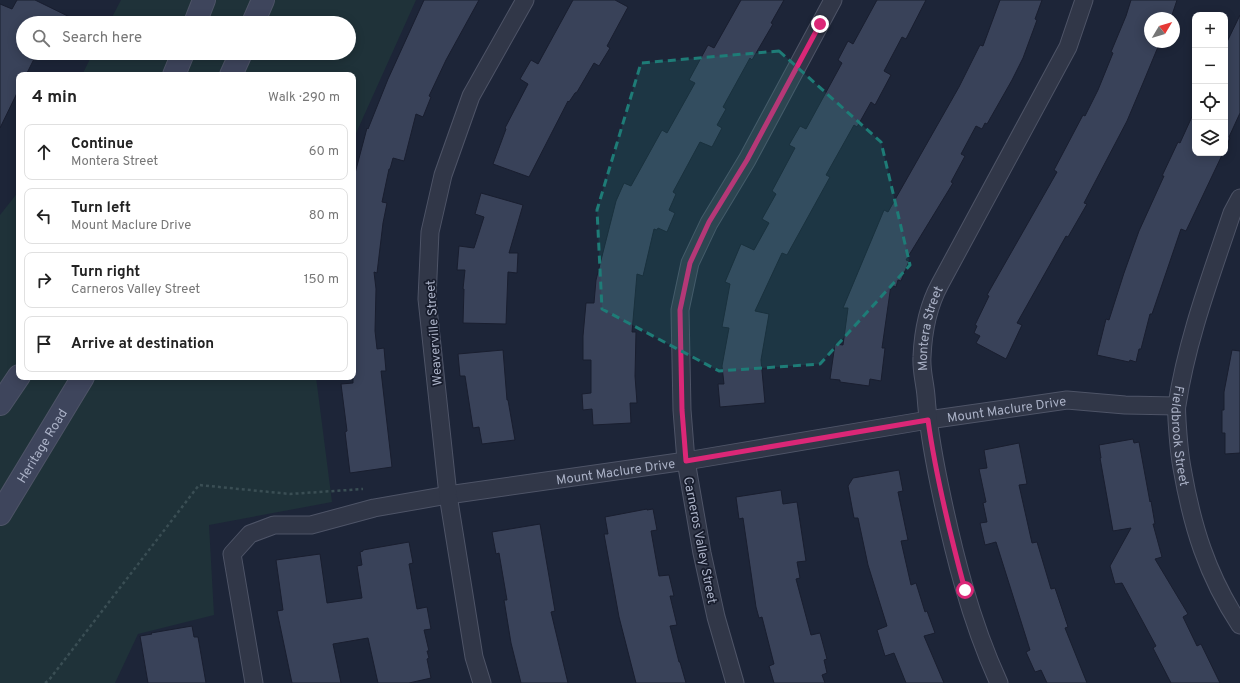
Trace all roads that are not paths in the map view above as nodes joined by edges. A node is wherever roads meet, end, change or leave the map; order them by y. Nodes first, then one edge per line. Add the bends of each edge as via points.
1 (204, 0) edge
2 (263, 0) edge
3 (525, 0) edge
4 (833, 0) edge
5 (1084, 0) edge
6 (198, 16) edge
7 (256, 16) edge
8 (180, 60) edge
9 (238, 60) edge
10 (175, 72) edge
11 (232, 72) edge
12 (1240, 198) edge
13 (16, 380) edge
14 (81, 380) edge
15 (0, 404) edge
16 (1176, 406) junction
17 (928, 420) junction
18 (686, 461) junction
19 (448, 495) junction
20 (0, 514) edge
21 (1240, 625) edge
22 (254, 683) edge
23 (482, 683) edge
24 (735, 683) edge
25 (999, 683) edge

1 - 6 main road
2 - 7 main road
3 - 19 street, Weaverville Street via 471,96 444,175 430,232 427,298
4 - 18 street, Carneros Valley Street via 747,160 709,222 690,263 680,310
5 - 17 street, Montera Street via 1068,47 936,291 924,329 922,359
8 - 10 main road
9 - 11 main road
12 - 16 street, Fieldbrook Street via 1232,213 1196,320
13 - 15 main road
14 - 20 main road, Heritage Road
16 - 17 street, Mount Maclure Drive via 1067,400
16 - 21 street, Fieldbrook Street via 1179,455 1195,531 1217,585
17 - 18 street, Mount Maclure Drive
17 - 25 street, Montera Street via 947,523 965,590
18 - 19 street, Mount Maclure Drive
18 - 24 street, Carneros Valley Street via 716,617
19 - 22 street, Mount Maclure Drive via 374,508 311,525 274,525 250,534 232,554
19 - 23 street, Weaverville Street via 474,657

